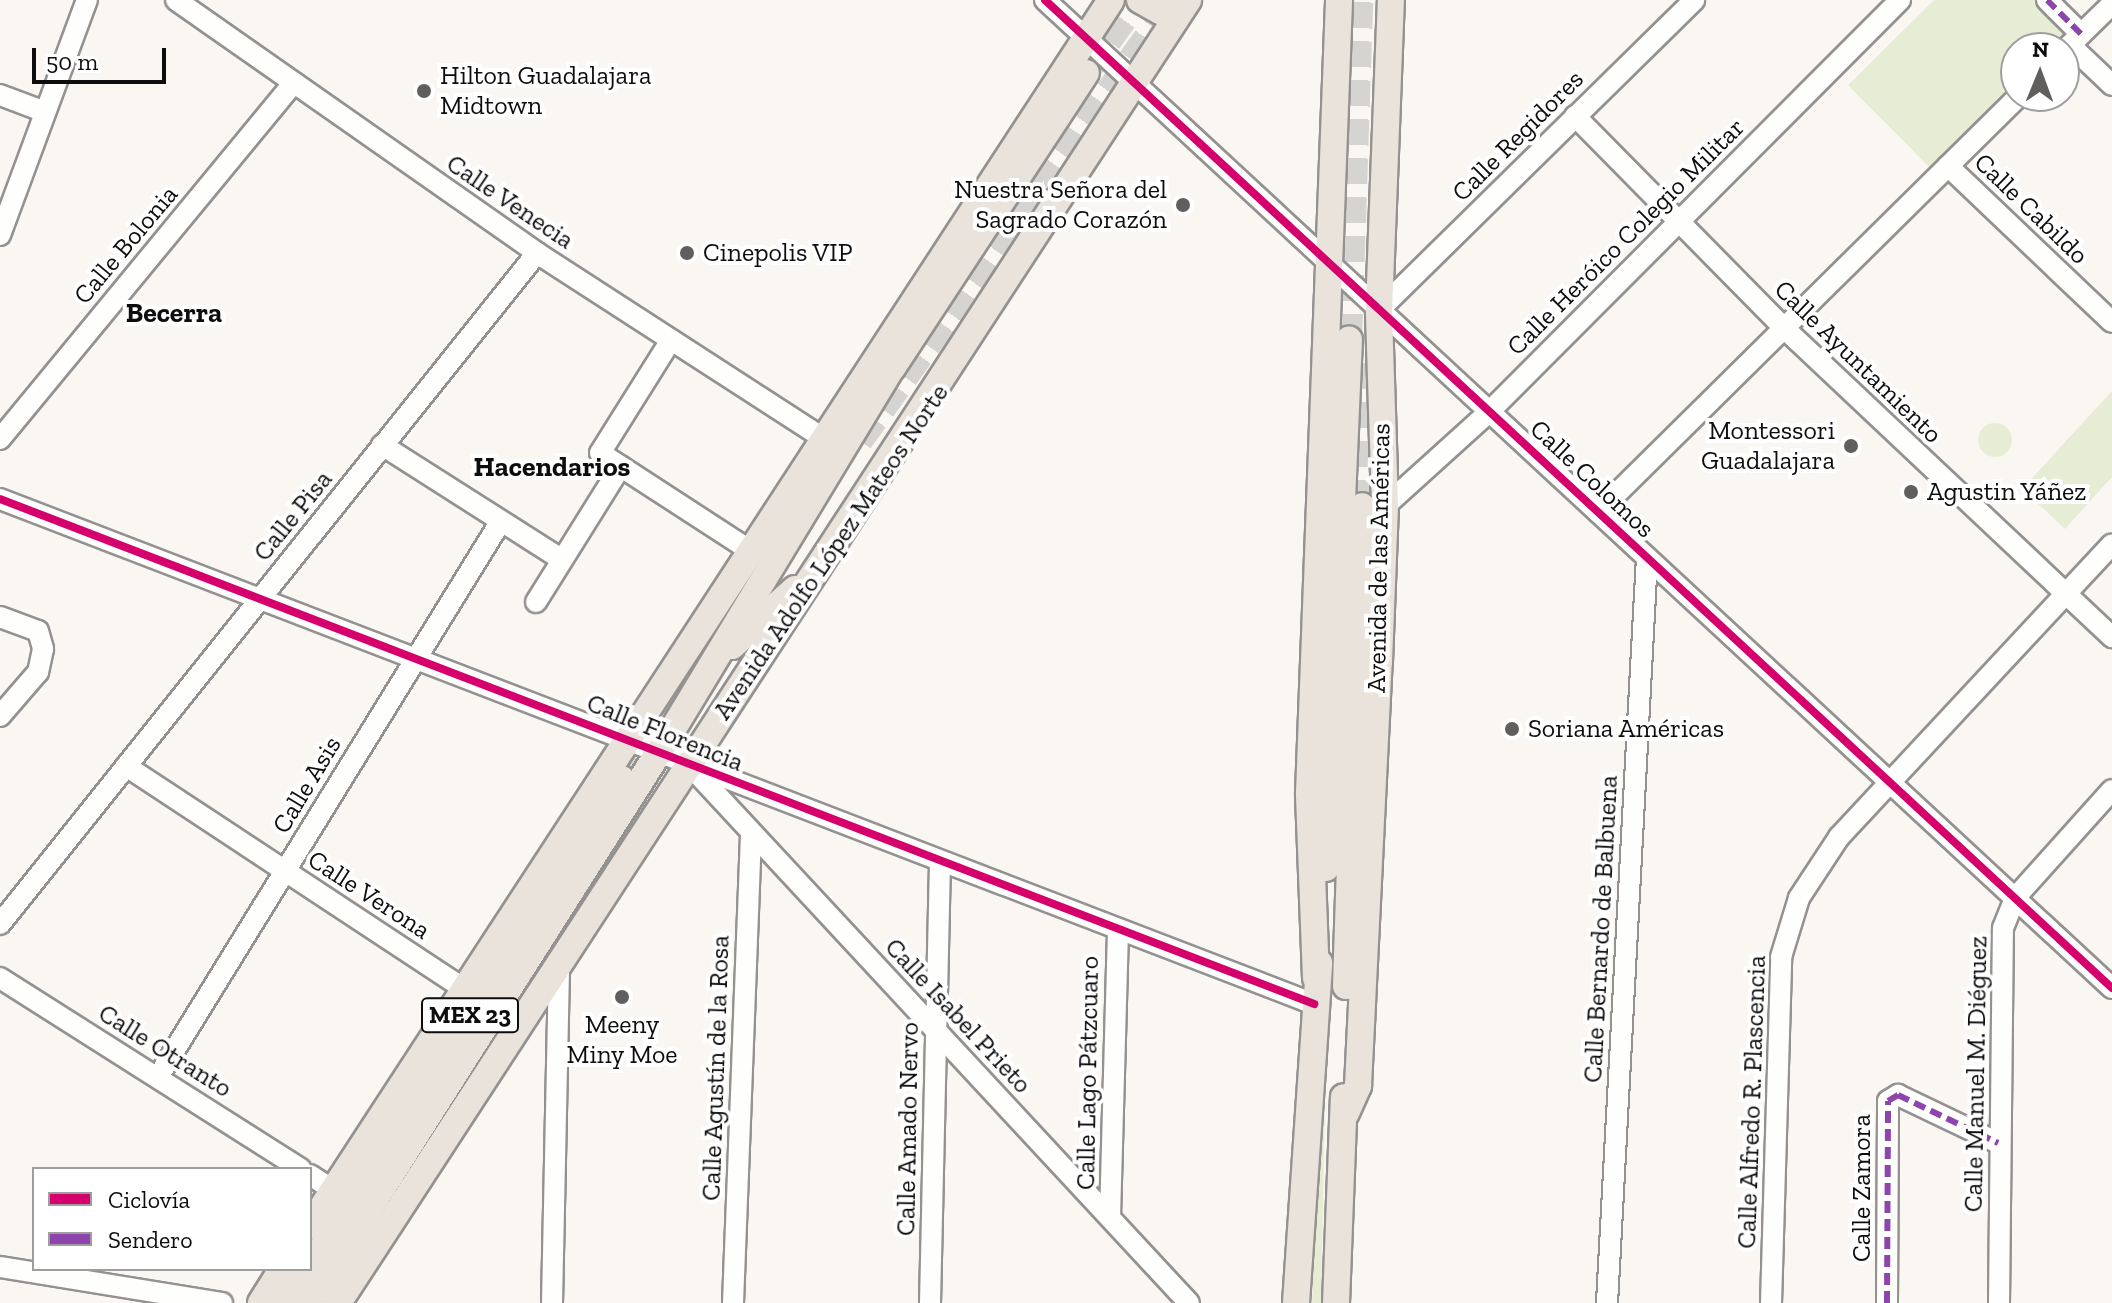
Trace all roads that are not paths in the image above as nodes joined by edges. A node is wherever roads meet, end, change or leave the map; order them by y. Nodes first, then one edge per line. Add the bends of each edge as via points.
1 (87, 0) edge
2 (176, 0) edge
3 (1045, 0) edge
4 (1111, 0) edge
5 (1140, 0) edge
6 (1188, 0) edge
7 (1339, 0) edge
8 (1391, 0) edge
9 (1694, 0) edge
10 (1900, 0) edge
11 (2047, 0) edge
12 (2112, 4) edge
13 (2065, 32) edge
14 (2080, 36) edge
15 (1084, 37) junction
16 (2080, 52) edge
17 (1086, 73) tunnel mouth
18 (1136, 84) junction
19 (292, 85) junction
20 (2112, 85) edge
21 (0, 95) edge
22 (45, 112) junction
23 (2003, 112) edge
24 (1575, 116) junction
25 (1948, 166) junction
26 (1676, 221) junction
27 (0, 235) edge
28 (537, 253) junction
29 (1330, 264) junction
30 (1379, 310) junction
31 (2112, 322) edge
32 (1784, 328) junction
33 (671, 340) junction
34 (1349, 340) tunnel mouth
35 (1489, 412) junction
36 (821, 437) junction
37 (0, 439) edge
38 (382, 445) junction
39 (621, 466) junction
40 (0, 499) edge
41 (1374, 506) junction
42 (1598, 512) junction
43 (501, 521) junction
44 (2112, 544) edge
45 (748, 549) junction
46 (1647, 558) junction
47 (561, 559) junction
48 (828, 559) junction
49 (262, 596) junction
50 (2065, 596) junction
51 (536, 602) dead end
52 (0, 617) edge
53 (2112, 637) edge
54 (415, 656) junction
55 (712, 665) junction
56 (0, 716) edge
57 (626, 738) junction
58 (659, 752) junction
59 (689, 765) junction
60 (126, 766) junction
61 (621, 779) tunnel mouth
62 (1890, 783) junction
63 (2112, 790) edge
64 (751, 836) junction
65 (940, 861) junction
66 (286, 871) junction
67 (2015, 898) junction
68 (0, 924) edge
69 (1118, 929) junction
70 (559, 965) junction
71 (0, 978) edge
72 (463, 988) junction
73 (2112, 988) edge
74 (1315, 991) junction
75 (936, 1029) junction
76 (474, 1048) junction
77 (158, 1077) junction
78 (1998, 1143) junction
79 (445, 1148) junction
80 (298, 1167) edge
81 (312, 1176) edge
82 (387, 1182) junction
83 (333, 1190) junction
84 (1110, 1217) junction
85 (312, 1223) edge
86 (312, 1263) edge
87 (0, 1267) edge
88 (362, 1267) junction
89 (281, 1271) edge
90 (307, 1271) edge
91 (222, 1303) edge
92 (261, 1303) edge
93 (287, 1303) edge
94 (309, 1303) edge
95 (338, 1303) edge
96 (552, 1303) edge
97 (733, 1303) edge
98 (930, 1303) edge
99 (1189, 1303) edge
100 (1296, 1303) edge
101 (1336, 1303) edge
102 (1607, 1303) edge
103 (1771, 1303) edge
104 (1887, 1303) edge
105 (1999, 1303) edge

1 - 22 street
2 - 19 street, Calle Venecia
3 - 15 street, Calle Colomos
4 - 15 main road
5 - 6 main road via 1160,11
6 - 18 main road, Avenida Adolfo López Mateos Norte
7 - 29 main road, Avenida de las Américas
8 - 30 main road, Avenida de las Américas
9 - 24 street, Calle Regidores
10 - 26 street, Calle Heróico Colegio Militar
11 - 13 street
12 - 14 street
15 - 18 street, Calle Colomos
15 - 36 main road
16 - 20 street
17 - 55 main road, Avenida Adolfo López Mateos Norte / MEX 23 via 892,368
18 - 29 street, Calle Colomos
18 - 48 main road, Avenida Adolfo López Mateos Norte
19 - 28 street, Calle Venecia
19 - 37 street, Calle Bolonia
21 - 22 street
22 - 27 street
23 - 25 street
24 - 26 street, Calle Ayuntamiento
24 - 30 street, Calle Regidores
25 - 31 street, Calle Cabildo
25 - 32 street
26 - 32 street, Calle Ayuntamiento
26 - 35 street, Calle Heróico Colegio Militar
28 - 33 street, Calle Venecia
28 - 38 street, Calle Pisa
29 - 30 street, Calle Colomos
29 - 74 main road, Avenida de las Américas via 1309,793
30 - 35 street, Calle Colomos
30 - 41 main road, Avenida de las Américas
32 - 42 street
32 - 50 street, Calle Ayuntamiento
33 - 36 street, Calle Venecia
33 - 39 street via 600,453
34 - 74 main road, Avenida de las Américas
35 - 41 street, Calle Heróico Colegio Militar
35 - 42 street, Calle Colomos
36 - 45 main road
38 - 43 street
38 - 49 street, Calle Pisa
39 - 45 street
39 - 47 street
40 - 49 street, Calle Florencia
41 - 101 main road, Avenida de las Américas via 1358,1086 1346,1113
42 - 46 street, Calle Colomos
43 - 47 street
43 - 54 street, Calle Asis
44 - 50 street, Calle Alfredo R. Plascencia
45 - 57 main road
46 - 62 street, Calle Colomos
46 - 102 street, Calle Bernardo de Balbuena
47 - 51 street
48 - 55 main road
48 - 59 main road, Avenida Adolfo López Mateos Norte
49 - 54 street, Calle Florencia
49 - 60 street, Calle Pisa
50 - 53 street, Calle Ayuntamiento
50 - 62 street, Calle Alfredo R. Plascencia
52 - 56 street via 38,631 43,649 38,672
54 - 57 street, Calle Florencia
54 - 66 street, Calle Asis
55 - 58 main road, Avenida Adolfo López Mateos Norte / MEX 23
57 - 58 street, Calle Florencia
57 - 72 main road
58 - 59 street, Calle Florencia
58 - 76 main road, Avenida Adolfo López Mateos Norte / MEX 23
59 - 64 street, Calle Isabel Prieto
59 - 65 street, Calle Florencia
59 - 70 main road, Avenida Adolfo López Mateos Norte
60 - 66 street, Calle Verona
60 - 68 street, Calle Pisa
61 - 86 main road, MEX 23
62 - 67 street, Calle Colomos
62 - 103 street, Calle Alfredo R. Plascencia via 1832,848 1787,932
63 - 67 street, Calle Manuel M. Diéguez
64 - 75 street, Calle Isabel Prieto
64 - 97 street, Calle Agustín de la Rosa
65 - 69 street, Calle Florencia
65 - 75 street, Calle Amado Nervo
66 - 72 street, Calle Verona
66 - 77 street, Calle Asis
67 - 73 street, Calle Colomos
67 - 78 street, Calle Manuel M. Diéguez via 2003,928
69 - 74 street, Calle Florencia
69 - 84 street, Calle Lago Pátzcuaro
70 - 79 main road, Avenida Adolfo López Mateos Norte
70 - 96 street
71 - 77 street, Calle Otranto
72 - 83 main road
74 - 100 main road, Avenida de las Américas
75 - 84 street, Calle Isabel Prieto
75 - 98 street, Calle Amado Nervo
76 - 79 main road
76 - 82 main road, Avenida Adolfo López Mateos Norte / MEX 23
77 - 80 street, Calle Otranto
78 - 104 street, Calle Zamora via 1898,1095 1888,1101
78 - 105 street, Calle Manuel M. Diéguez
79 - 88 main road, Avenida Adolfo López Mateos Norte
81 - 83 street
82 - 88 main road
82 - 94 main road, Avenida Adolfo López Mateos Norte / MEX 23
83 - 85 main road
84 - 99 street, Calle Isabel Prieto
87 - 91 street
88 - 95 main road, Avenida Adolfo López Mateos Norte
89 - 92 main road
90 - 93 main road, MEX 23

